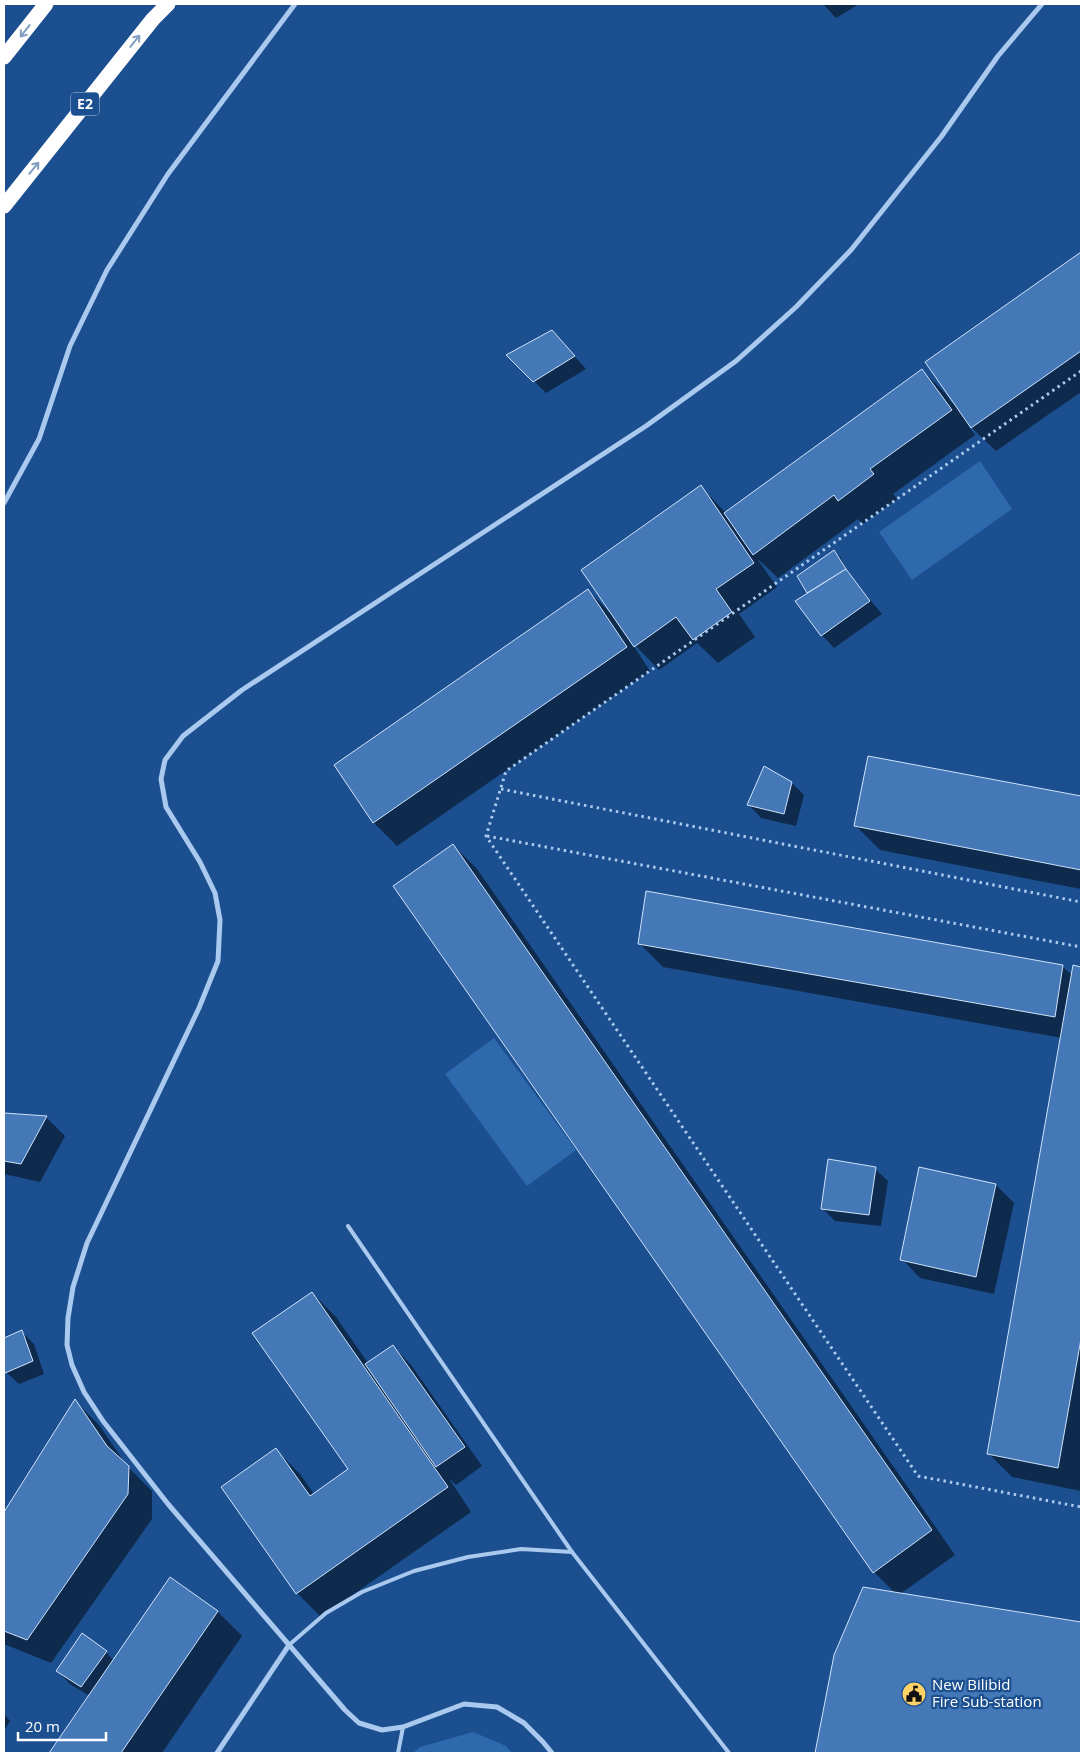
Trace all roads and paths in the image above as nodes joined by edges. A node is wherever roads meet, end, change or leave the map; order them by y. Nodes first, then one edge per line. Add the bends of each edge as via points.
1 (46, 4) edge
2 (168, 4) edge
3 (295, 4) edge
4 (1042, 4) edge
5 (4, 58) edge
6 (4, 206) edge
7 (1081, 371) edge
8 (4, 503) edge
9 (501, 789) junction
10 (486, 836) junction
11 (1081, 902) edge
12 (1081, 947) edge
13 (348, 1226) dead end
14 (1081, 1507) edge
15 (572, 1552) junction
16 (289, 1645) junction
17 (403, 1727) junction
18 (217, 1753) edge
19 (398, 1753) edge
20 (552, 1753) edge
21 (729, 1753) edge

1 -> 5 highway
6 -> 2 highway, E2
3 - 8 street via 168,174 107,270 70,346 39,439
4 - 16 street via 998,56 941,137 851,250 796,307 736,361 646,426 242,690 183,736 165,760 161,779 166,807 215,893 220,920 218,961 199,1008 87,1243 73,1287 67,1345 80,1383 103,1421 168,1504
7 - 9 path via 506,771
9 - 10 path
9 - 11 path
10 - 12 path
10 - 14 path via 918,1476
13 - 15 lane
15 - 16 lane via 521,1549 468,1557 414,1571 362,1592 326,1614
15 - 21 lane
16 - 17 street via 359,1723 382,1730
16 - 18 street
17 - 19 lane
17 - 20 street via 464,1704 498,1707 524,1723

